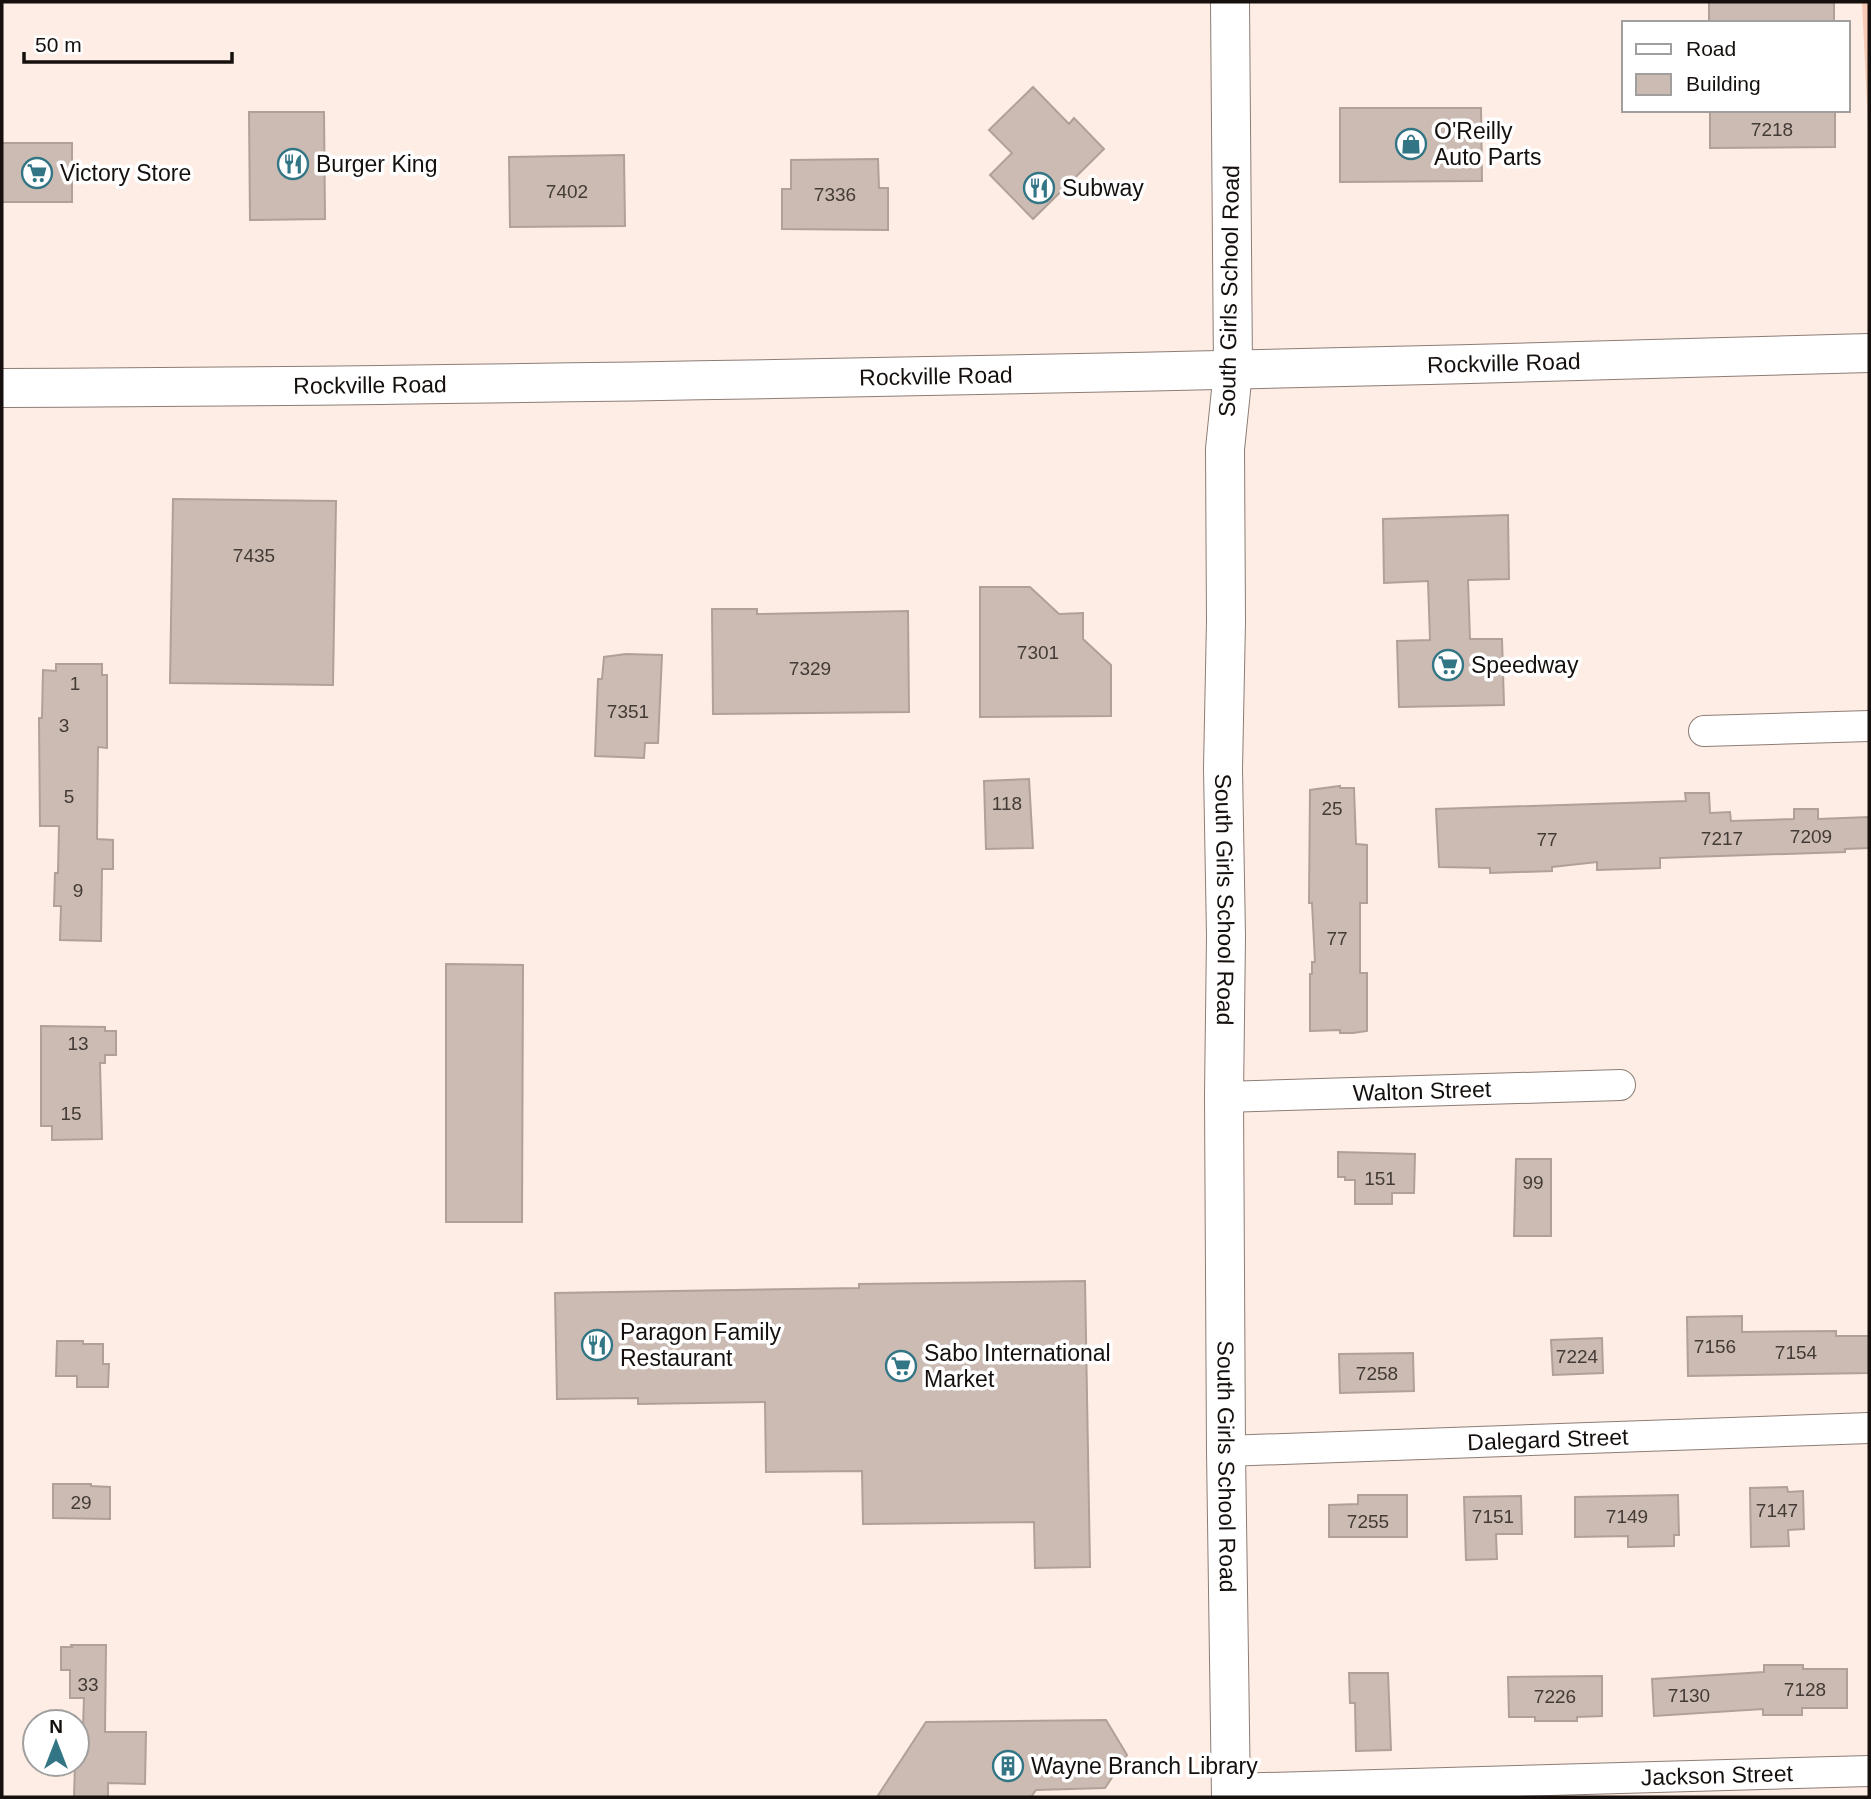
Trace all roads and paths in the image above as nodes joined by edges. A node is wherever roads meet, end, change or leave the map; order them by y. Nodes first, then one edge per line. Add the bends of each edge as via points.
1 (1230, 2) edge
2 (1869, 353) edge
3 (1233, 371) junction
4 (2, 388) edge
5 (1869, 726) edge
6 (1704, 731) dead end
7 (1620, 1085) dead end
8 (1224, 1097) junction
9 (1869, 1428) edge
10 (1226, 1451) junction
11 (1869, 1771) edge
12 (1231, 1793) edge

1 - 3 main road, South Girls School Road
2 - 3 main road, Rockville Road
3 - 4 main road, Rockville Road via 442,386
3 - 8 main road, South Girls School Road via 1224,462
5 - 6 street
7 - 8 street, Walton Street
8 - 10 main road, South Girls School Road
9 - 10 street, Dalegard Street
10 - 12 main road, South Girls School Road
11 - 12 street, Jackson Street

